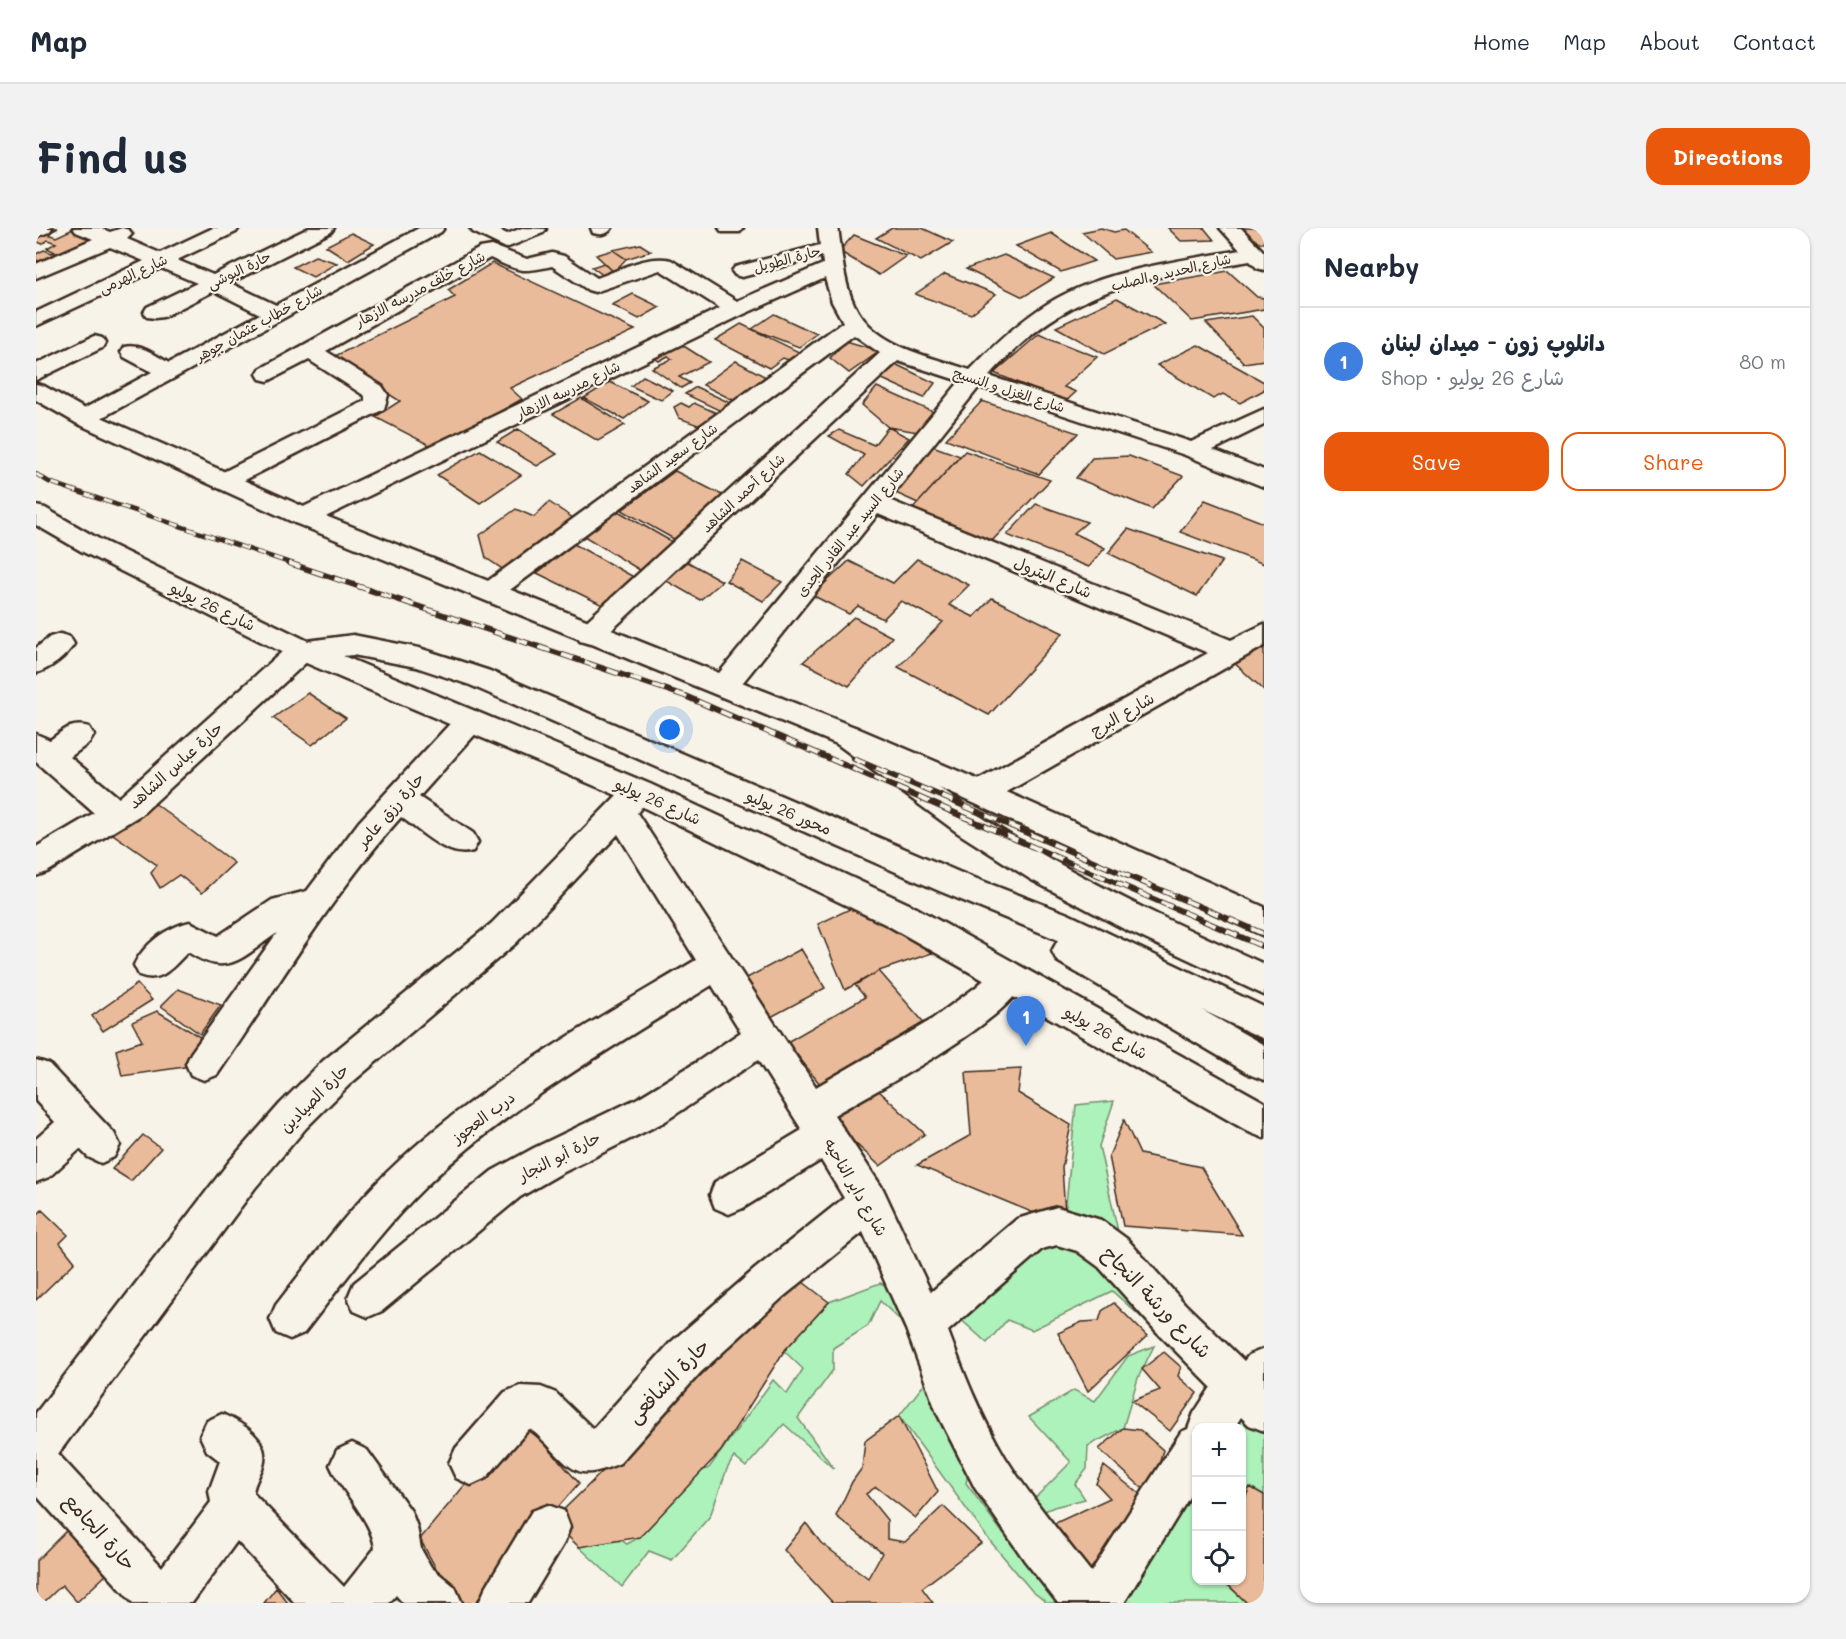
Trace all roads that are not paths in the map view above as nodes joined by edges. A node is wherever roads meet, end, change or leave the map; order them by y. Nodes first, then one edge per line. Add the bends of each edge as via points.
1 (42, 228) edge
2 (83, 228) edge
3 (135, 228) edge
4 (229, 228) edge
5 (324, 228) edge
6 (434, 228) edge
7 (480, 228) edge
8 (1230, 228) edge
9 (536, 229) edge
10 (36, 231) edge
11 (110, 240) junction
12 (832, 241) edge
13 (1259, 259) edge
14 (161, 261) junction
15 (742, 271) dead end
16 (36, 272) edge
17 (214, 283) junction
18 (736, 309) junction
19 (155, 312) dead end
20 (276, 313) junction
21 (36, 320) edge
22 (213, 324) dead end
23 (855, 324) junction
24 (235, 336) junction
25 (94, 342) dead end
26 (309, 350) junction
27 (895, 351) junction
28 (132, 352) dead end
29 (169, 372) junction
30 (36, 373) edge
31 (268, 374) dead end
32 (975, 379) junction
33 (36, 391) edge
34 (1264, 416) edge
35 (84, 418) junction
36 (1193, 450) junction
37 (1264, 479) edge
38 (224, 481) junction
39 (874, 503) junction
40 (36, 514) edge
41 (304, 517) junction
42 (490, 592) junction
43 (1264, 633) edge
44 (590, 634) junction
45 (60, 644) dead end
46 (302, 650) junction
47 (1231, 651) junction
48 (36, 663) edge
49 (725, 685) junction
50 (469, 722) junction
51 (79, 735) dead end
52 (847, 736) junction
53 (43, 751) edge
54 (980, 793) junction
55 (398, 799) junction
56 (630, 802) junction
57 (118, 815) junction
58 (462, 842) dead end
59 (36, 863) edge
60 (948, 881) junction
61 (317, 902) junction
62 (1264, 922) edge
63 (718, 964) junction
64 (151, 965) dead end
65 (1010, 978) junction
66 (1264, 980) edge
67 (1264, 1024) edge
68 (765, 1036) junction
69 (204, 1064) dead end
70 (1264, 1064) edge
71 (36, 1076) edge
72 (1264, 1121) edge
73 (819, 1122) junction
74 (36, 1164) edge
75 (729, 1195) dead end
76 (869, 1202) junction
77 (368, 1297) dead end
78 (290, 1319) dead end
79 (925, 1324) junction
80 (1258, 1391) edge
81 (1212, 1423) edge
82 (222, 1436) dead end
83 (36, 1448) edge
84 (1192, 1455) edge
85 (36, 1462) edge
86 (471, 1463) dead end
87 (352, 1466) dead end
88 (235, 1506) junction
89 (548, 1527) dead end
90 (399, 1555) junction
91 (164, 1602) edge
92 (327, 1603) edge
93 (360, 1603) edge
94 (439, 1603) edge
95 (502, 1603) edge
96 (1087, 1603) edge
97 (1098, 1603) edge

1 - 10 main road
2 - 11 main road
3 - 11 main road
4 - 14 main road, شارع الهرمى
5 - 17 main road, حارة البوشى
6 - 20 main road, شارع خطاب عثمان جوهر
7 - 9 main road via 506,242
8 - 13 main road
11 - 14 main road
11 - 16 main road
12 - 15 main road, حارة الطويل
12 - 18 main road, شارع مدرسه الازهار
12 - 23 main road, شارع الغزل و النسيج via 840,295 848,317
13 - 32 main road, شارع الحديد و الصلب via 1148,274 1086,292 1021,331
14 - 17 main road
14 - 21 main road, شارع الهرمى
17 - 19 main road, حارة البوشى
17 - 20 main road
18 - 26 main road, شارع خلف مدرسه الازهار via 664,264 595,286 556,260 524,266 487,252
18 - 41 main road, شارع مدرسه الازهار
20 - 24 main road, شارع خطاب عثمان جوهر
22 - 24 main road
23 - 27 main road, شارع الغزل و النسيج via 870,338
23 - 42 main road, شارع سعيد الشاهد
24 - 29 main road, شارع خطاب عثمان جوهر
25 - 30 main road
26 - 31 main road, شارع خلف مدرسه الازهار
26 - 38 main road via 374,391 376,404
27 - 32 main road, شارع الغزل و النسيج
27 - 44 main road, شارع أحمد الشاهد
28 - 29 main road
29 - 35 main road, شارع خطاب عثمان جوهر
32 - 36 main road, شارع الغزل و النسيج
32 - 39 main road, شارع السيد عبد القادر الجدى
33 - 35 main road
34 - 36 main road
35 - 38 main road
36 - 37 main road, شارع الغزل و النسيج
38 - 41 main road
39 - 47 main road, شارع البترول
39 - 49 main road, شارع السيد عبد القادر الجدى
40 - 46 main road, شارع 26 يوليو via 90,545
41 - 42 main road
42 - 44 main road
43 - 47 main road, شارع البرج
44 - 49 main road
45 - 48 main road
46 - 50 main road, شارع 26 يوليو
46 - 57 main road, حارة عباس الشاهد
46 - 60 main road, محور 26 يوليو via 353,645 460,671
47 - 54 main road, شارع البرج
49 - 52 main road
50 - 55 main road, حارة رزق عامر
50 - 56 main road, شارع 26 يوليو
51 - 53 main road
52 - 54 main road
52 - 66 main road via 957,817 1030,863 1132,918
53 - 57 main road
54 - 62 main road
55 - 58 main road
55 - 61 main road, حارة رزق عامر
56 - 63 main road, شارع داير الناحيه
56 - 65 main road, شارع 26 يوليو via 899,915
56 - 83 main road, حارة الصيادين via 504,933 336,1073 293,1116 242,1175
57 - 59 main road, حارة عباس الشاهد
60 - 67 main road, محور 26 يوليو via 1056,924
60 - 70 main road
61 - 64 main road via 284,910 222,952 190,936 181,938
61 - 69 main road, حارة رزق عامر
63 - 68 main road, شارع داير الناحيه
63 - 78 main road, درب العجوز via 480,1116 413,1173 350,1241
65 - 72 main road, شارع 26 يوليو
65 - 73 main road via 954,1025
68 - 73 main road, شارع داير الناحيه
68 - 77 main road, حارة أبو النجار via 651,1110 506,1184
71 - 74 main road via 91,1134
73 - 75 main road
73 - 76 main road, شارع داير الناحيه
76 - 79 main road, شارع داير الناحيه
76 - 86 main road, حارة الشافعى via 685,1358 604,1448 584,1452 541,1408 520,1407
79 - 80 main road, شارع ورشة النجاح via 1031,1233 1057,1226 1087,1234 1113,1253 1172,1318
79 - 96 main road, شارع داير الناحيه via 952,1398 990,1473
80 - 81 main road via 1229,1396
82 - 88 main road via 242,1451 244,1460 230,1487
84 - 97 main road
85 - 91 main road, حارة الجامع
87 - 90 main road via 395,1527
88 - 91 main road
88 - 92 main road
89 - 95 main road
90 - 93 main road
90 - 94 main road via 415,1583

